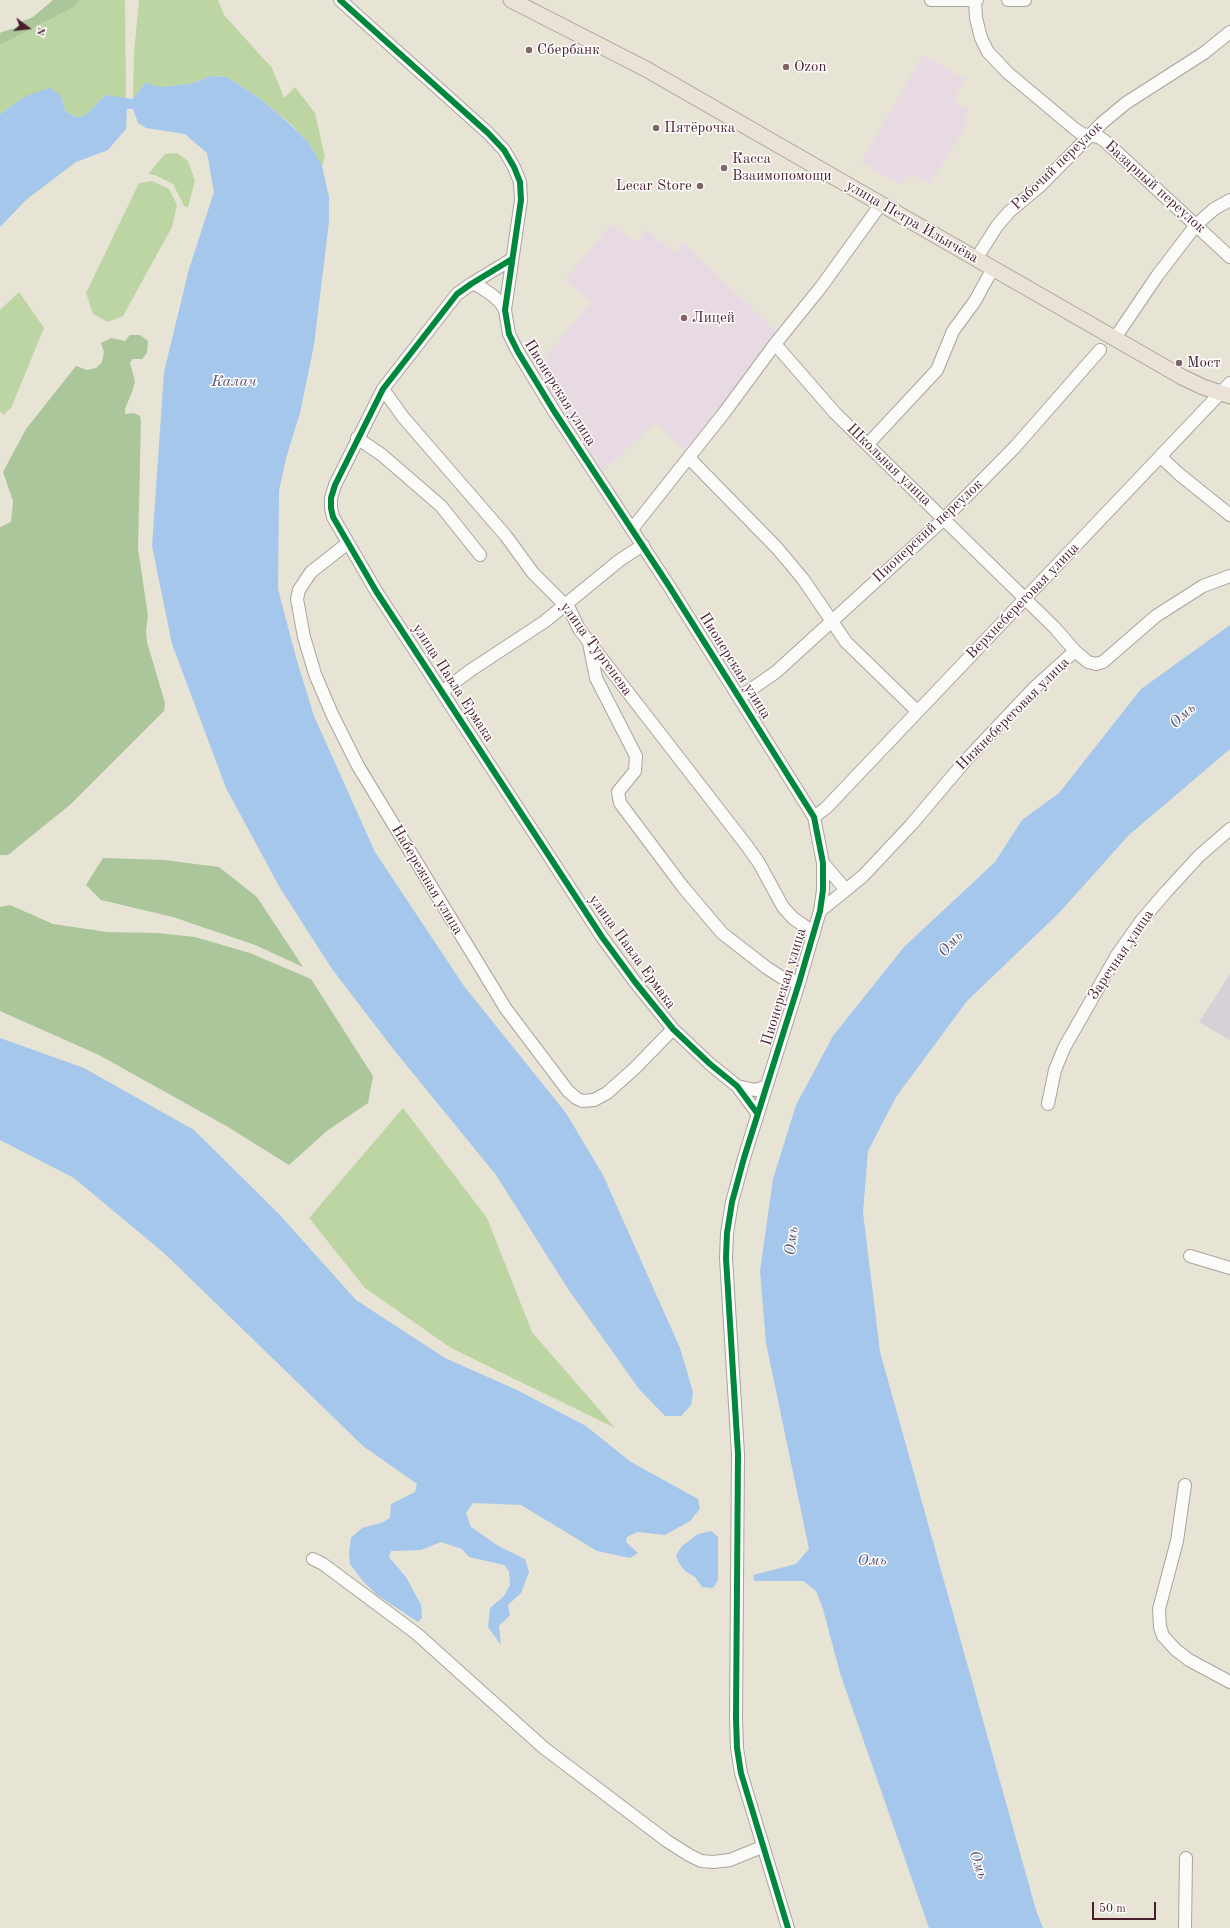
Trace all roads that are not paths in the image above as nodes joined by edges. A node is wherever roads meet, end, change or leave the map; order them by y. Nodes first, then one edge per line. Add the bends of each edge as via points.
1 (340, 0) edge
2 (511, 0) edge
3 (931, 0) edge
4 (1008, 0) edge
5 (1026, 0) edge
6 (976, 1) edge
7 (1230, 32) edge
8 (1088, 136) junction
9 (1230, 200) edge
10 (881, 204) junction
11 (1196, 225) junction
12 (1230, 257) edge
13 (512, 259) junction
14 (976, 259) junction
15 (993, 268) junction
16 (471, 284) junction
17 (505, 310) junction
18 (1115, 338) junction
19 (775, 344) junction
20 (1100, 350) dead end
21 (382, 389) junction
22 (1227, 391) edge
23 (357, 438) junction
24 (868, 444) junction
25 (1161, 457) junction
26 (689, 458) junction
27 (1230, 515) edge
28 (944, 519) junction
29 (632, 529) junction
30 (348, 543) junction
31 (643, 545) junction
32 (480, 555) dead end
33 (1230, 576) edge
34 (1024, 600) junction
35 (564, 604) junction
36 (831, 620) junction
37 (588, 642) junction
38 (1075, 651) junction
39 (443, 691) junction
40 (740, 697) junction
41 (917, 711) junction
42 (814, 817) junction
43 (1230, 829) edge
44 (823, 863) junction
45 (846, 890) junction
46 (820, 911) junction
47 (814, 933) junction
48 (800, 983) junction
49 (673, 1029) junction
50 (737, 1086) junction
51 (765, 1087) junction
52 (1048, 1104) dead end
53 (757, 1113) junction
54 (1190, 1256) dead end
55 (1230, 1268) edge
56 (1185, 1484) dead end
57 (313, 1559) dead end
58 (1230, 1682) edge
59 (762, 1847) junction
60 (1186, 1858) dead end
61 (788, 1928) edge
62 (1186, 1928) edge

1 - 13 street, Пионерская улица via 504,150 520,182 521,200
2 - 10 main road, улица Петра Ильичёва via 646,69
3 - 6 street
4 - 5 street
6 - 8 street, Базарный переулок via 976,18 988,52 1008,73 1075,130
7 - 8 street, Рабочий переулок via 1204,53 1126,104
8 - 11 street, Базарный переулок via 1099,137 1106,142
8 - 14 street, Рабочий переулок via 1040,186 1009,212
9 - 11 street via 1214,209
10 - 14 main road, улица Петра Ильичёва
10 - 19 street
11 - 12 street, Базарный переулок
11 - 18 street
13 - 16 street, улица Павла Ермака
13 - 17 street, Пионерская улица
14 - 15 main road, улица Петра Ильичёва
15 - 18 main road, улица Петра Ильичёва
15 - 24 street via 975,301 953,331 937,370
16 - 17 street via 492,294
16 - 21 street, улица Павла Ермака via 457,294
17 - 29 street, Пионерская улица via 510,334 524,364
18 - 22 main road, улица Петра Ильичёва via 1203,388
19 - 24 street, Школьная улица via 835,413
19 - 26 street
20 - 28 street, Пионерский переулок via 1015,447
21 - 23 street, улица Павла Ермака
21 - 35 street, улица Тургенева via 403,417 506,536 533,573
22 - 25 street, Верхнебереговая улица
23 - 30 street, улица Павла Ермака via 331,498 333,517
23 - 32 street via 382,455 441,506
24 - 28 street, Школьная улица
25 - 27 street
25 - 34 street, Верхнебереговая улица
26 - 29 street
26 - 36 street via 777,548 803,579
28 - 34 street, Школьная улица
28 - 36 street, Пионерский переулок
29 - 31 street, Пионерская улица
30 - 39 street, улица Павла Ермака via 376,591
30 - 49 street, Набережная улица via 311,572 298,590 297,599 304,637 315,674 358,766 506,1009 568,1091 582,1101 594,1100 607,1093 636,1068
31 - 35 street
31 - 40 street, Пионерская улица
33 - 38 street, Нижнебереговая улица via 1203,586 1156,616 1103,662 1088,662
34 - 38 street, Школьная улица via 1055,628
34 - 41 street, Верхнебереговая улица
35 - 37 street, улица Тургенева
35 - 39 street via 544,622
36 - 40 street, Пионерский переулок via 776,672
36 - 41 street via 846,642
37 - 47 street, улица Тургенева via 747,846 784,907 793,918
37 - 48 street via 596,678 636,756 635,770 618,792 620,803 722,933 781,977
38 - 45 street, Нижнебереговая улица via 1034,688 966,760 911,825 863,876
39 - 49 street, улица Павла Ермака via 602,937 634,982
40 - 42 street, Пионерская улица
41 - 42 street, Верхнебереговая улица
42 - 44 street, Пионерская улица
43 - 52 street, Заречная улица via 1199,856 1166,892 1117,955 1064,1048 1055,1070
44 - 45 street
44 - 46 street, Пионерская улица
45 - 46 street, Нижнебереговая улица
46 - 47 street, Пионерская улица
47 - 48 street, Пионерская улица
48 - 51 street, Пионерская улица
49 - 50 street, улица Павла Ермака
50 - 51 street via 746,1090
50 - 53 street, улица Павла Ермака
51 - 53 street, Пионерская улица
53 - 59 street, Пионерская улица via 732,1202 726,1258 738,1454 737,1748 741,1773
54 - 55 street
56 - 58 street via 1177,1541 1159,1609 1160,1627 1163,1636 1176,1650
57 - 59 street via 417,1634 544,1748 667,1841 689,1855 713,1862 730,1860
59 - 61 street, Пионерская улица
60 - 62 street

